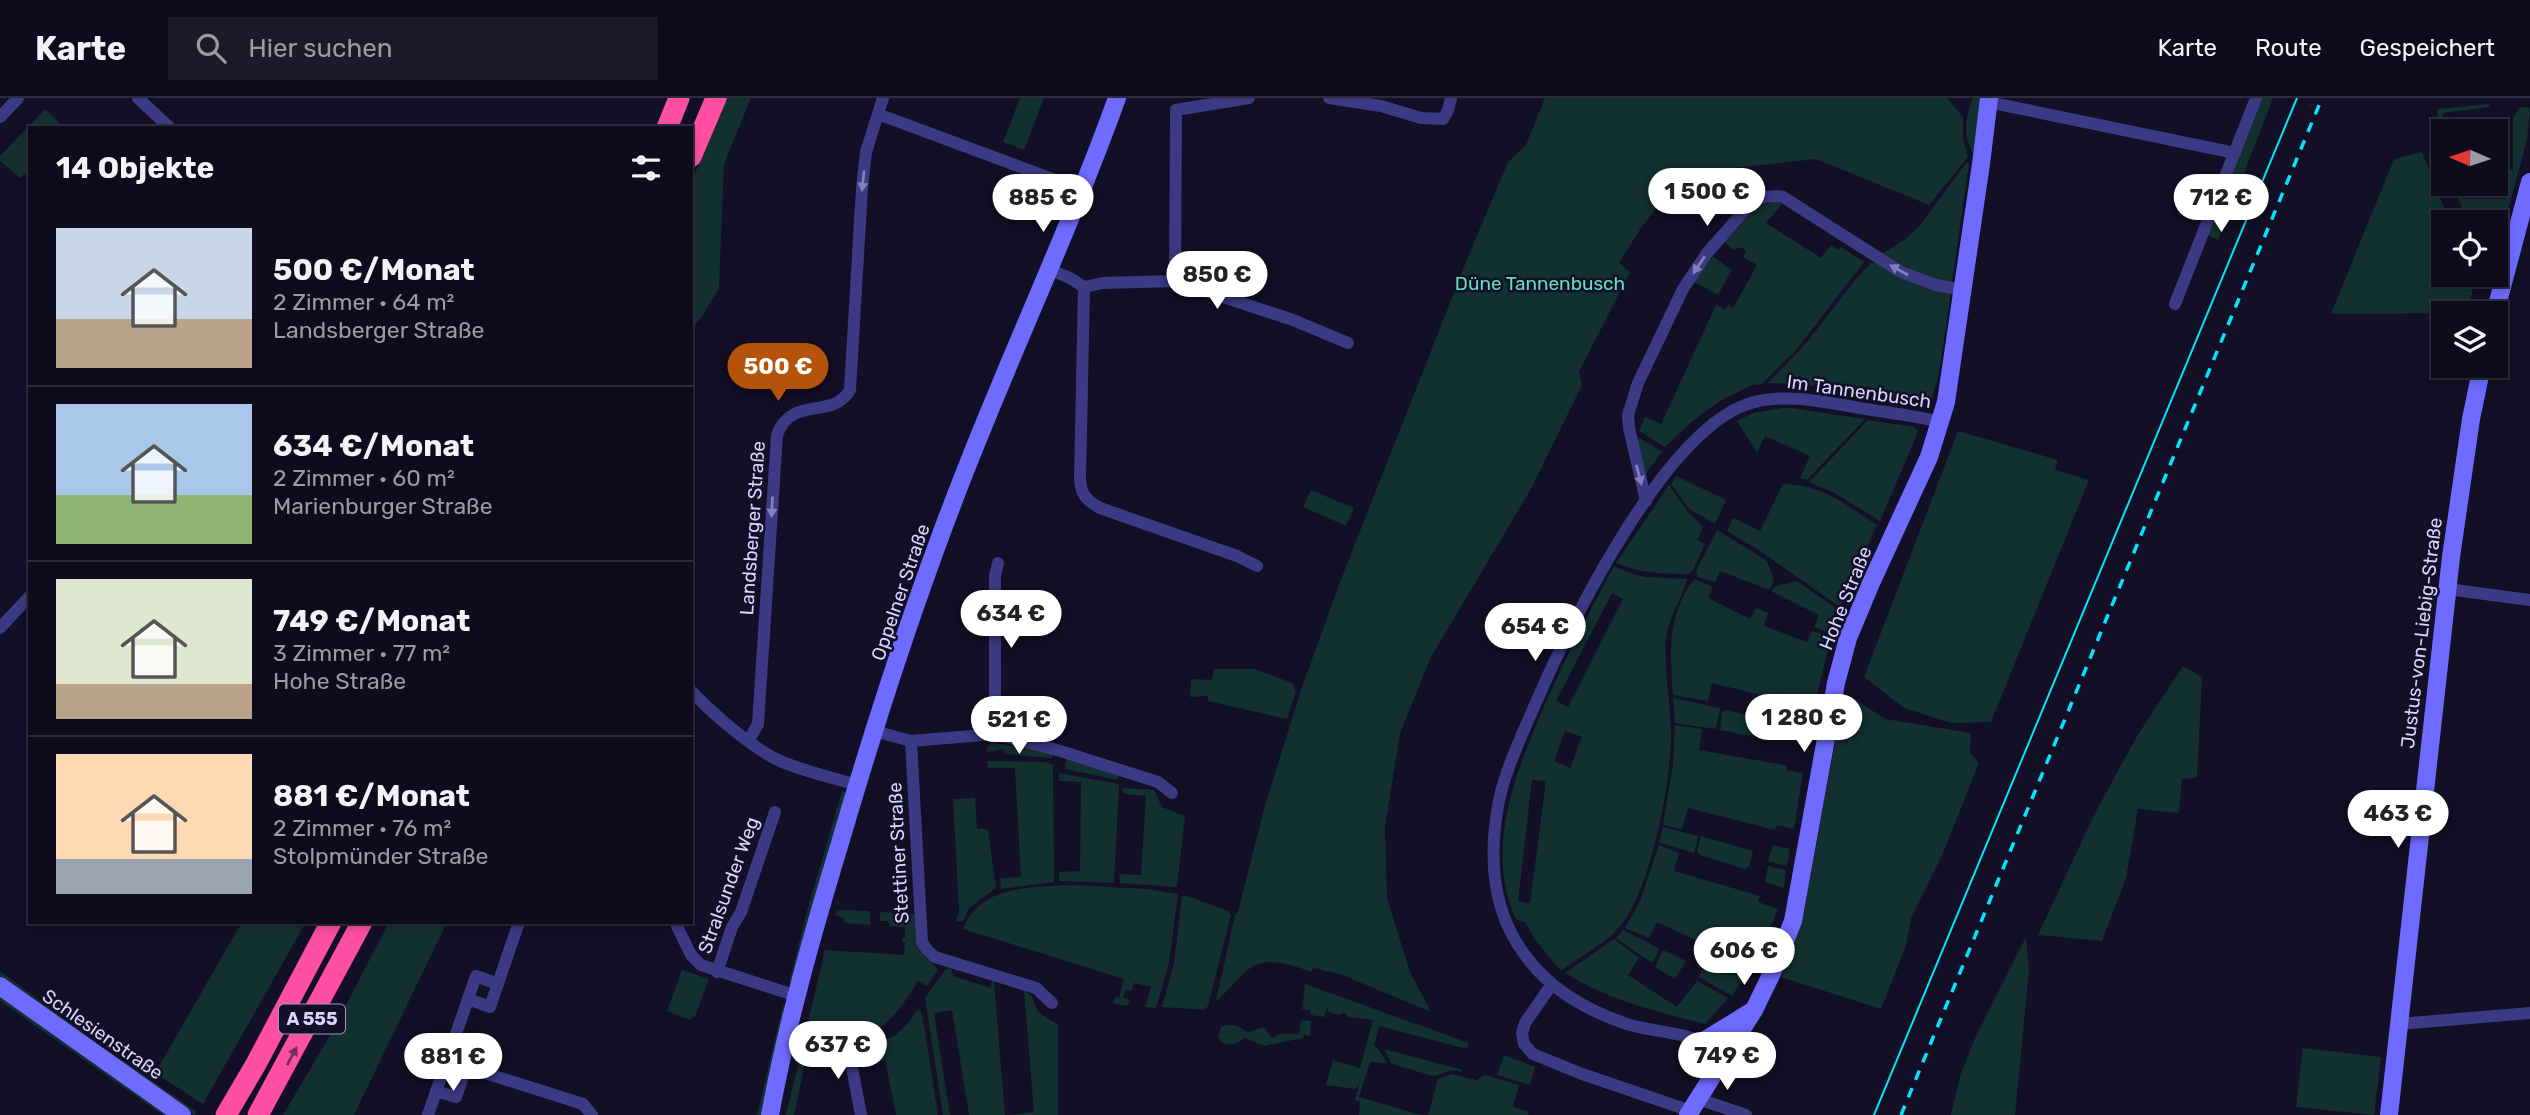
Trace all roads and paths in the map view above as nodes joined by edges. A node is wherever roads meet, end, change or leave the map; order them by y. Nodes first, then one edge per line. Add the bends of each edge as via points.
1 (18, 98) edge
2 (138, 98) edge
3 (679, 98) edge
4 (706, 98) edge
5 (716, 98) edge
6 (883, 98) edge
7 (1116, 98) edge
8 (1249, 98) edge
9 (1329, 98) edge
10 (1451, 98) edge
11 (2256, 98) edge
12 (1988, 100) edge
13 (878, 114) junction
14 (0, 117) edge
15 (168, 126) edge
16 (668, 126) edge
17 (693, 132) edge
18 (693, 152) edge
19 (2235, 153) junction
20 (2530, 182) edge
21 (1082, 190) junction
22 (1048, 269) junction
23 (1175, 281) junction
24 (1084, 288) junction
25 (1964, 290) junction
26 (2498, 301) edge
27 (2175, 304) dead end
28 (1348, 343) dead end
29 (2480, 378) edge
30 (1940, 422) junction
31 (1646, 501) junction
32 (998, 563) dead end
33 (1257, 566) dead end
34 (2447, 589) junction
35 (28, 598) edge
36 (2530, 600) edge
37 (0, 628) edge
38 (693, 693) edge
39 (874, 731) junction
40 (995, 734) junction
41 (749, 740) junction
42 (911, 741) junction
43 (857, 785) junction
44 (1172, 793) dead end
45 (775, 812) dead end
46 (330, 924) edge
47 (361, 924) edge
48 (518, 924) edge
49 (676, 924) edge
50 (716, 972) junction
51 (498, 984) junction
52 (1552, 984) junction
53 (0, 986) edge
54 (797, 996) junction
55 (468, 999) junction
56 (1052, 1003) dead end
57 (1754, 1010) junction
58 (2530, 1013) edge
59 (2399, 1024) junction
60 (847, 1041) dead end
61 (1702, 1042) junction
62 (1724, 1059) junction
63 (447, 1061) junction
64 (466, 1067) junction
65 (436, 1091) junction
66 (1692, 1108) edge
67 (182, 1115) edge
68 (226, 1115) edge
69 (258, 1115) edge
70 (428, 1115) edge
71 (592, 1115) edge
72 (770, 1115) edge
73 (862, 1115) edge
74 (1746, 1115) edge
75 (2389, 1115) edge

1 - 14 street
2 - 15 street
3 - 16 highway
4 - 17 highway
5 - 18 highway
6 - 13 street, Landsberger Straße
7 - 21 street, Oppelner Straße
8 - 23 street via 1176,110
9 - 10 street via 1433,120 1443,119
11 - 19 street
12 - 19 street
12 - 25 street, Hohe Straße
13 - 21 street
13 -> 41 street, Landsberger Straße via 866,152 862,188 850,390 835,404 792,414 776,435 758,724
19 - 27 street
20 - 26 street
21 - 22 street, Oppelner Straße
22 - 24 street
22 - 39 street, Oppelner Straße via 965,471
23 - 24 street via 1102,283
23 - 28 street
24 - 33 street via 1083,495 1100,508
25 - 30 street, Hohe Straße
25 -> 31 street via 1901,272 1783,197 1771,195 1752,202 1707,253 1683,289 1638,383 1628,415
29 - 34 street, Justus-von-Liebig-Straße
30 - 31 street, Im Tannenbusch via 1794,399 1746,405 1697,437
30 - 57 street, Hohe Straße via 1929,457 1848,638 1793,921
31 - 52 street, Im Tannenbusch via 1570,626 1523,733 1497,810 1494,871 1501,909 1524,955
32 - 40 street
34 - 36 street
34 - 59 street, Justus-von-Liebig-Straße
35 - 37 street
38 - 41 street
39 - 42 street
39 - 43 street, Oppelner Straße
40 - 42 street
40 - 44 street via 1158,782
41 - 43 street via 781,761
42 - 56 street, Stettiner Straße via 922,942 935,957 1036,988
43 - 54 street, Oppelner Straße
45 - 50 street, Stralsunder Weg
46 - 68 highway, A 555
69 -> 47 highway, A 555
48 - 51 street
49 - 50 street via 691,955
50 - 54 street
51 - 55 street via 490,1007
51 - 55 street via 476,976
52 - 61 street, Im Tannenbusch via 1611,1018
52 - 66 street via 1522,1032 1524,1044 1533,1054
53 - 67 street, Schlesienstraße
54 - 72 street, Oppelner Straße
55 - 63 street
57 - 61 street
57 - 62 street, Hohe Straße
58 - 59 street
59 - 75 street, Justus-von-Liebig-Straße
60 - 73 street
61 - 62 street, Im Tannenbusch
62 - 66 street, Hohe Straße
63 - 64 street
63 - 65 street
64 - 65 street via 456,1097
64 - 71 street via 583,1104
65 - 70 street
66 - 74 street

